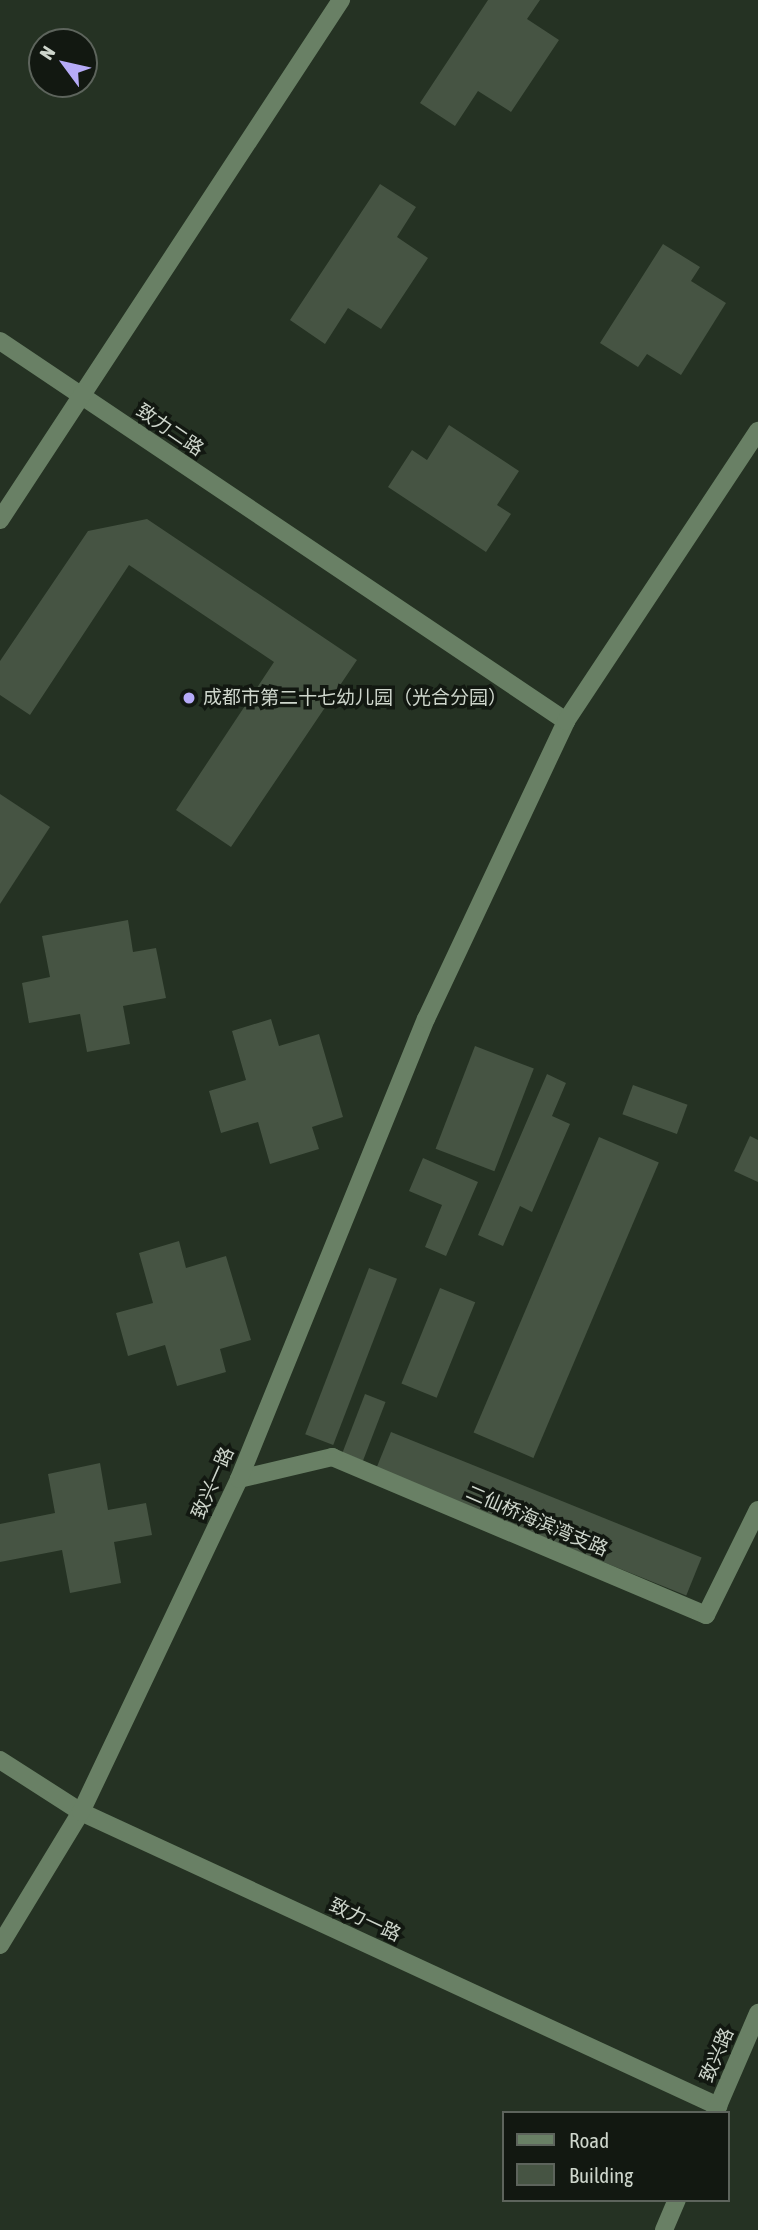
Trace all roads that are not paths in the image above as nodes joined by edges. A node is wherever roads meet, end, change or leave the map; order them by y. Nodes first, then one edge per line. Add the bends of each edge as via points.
1 (341, 0) edge
2 (0, 341) edge
3 (83, 396) junction
4 (758, 431) edge
5 (0, 520) edge
6 (566, 721) junction
7 (239, 1479) junction
8 (758, 1510) edge
9 (0, 1760) edge
10 (81, 1812) junction
11 (0, 1945) edge
12 (758, 2013) edge
13 (716, 2110) edge
14 (676, 2202) edge
15 (664, 2230) edge

1 - 3 street
2 - 3 street, 致力二路
3 - 5 street
3 - 6 street, 致力二路
4 - 6 street, 致兴一路
6 - 7 street, 致兴一路 via 426,1019
7 - 8 street, 二仙桥海滨湾支路 via 332,1457 706,1615
7 - 10 street, 致兴一路
9 - 10 street, 致力一路
10 - 11 street, 致兴一路
10 - 13 street, 致力一路
12 - 13 street, 致兴路
14 - 15 street

